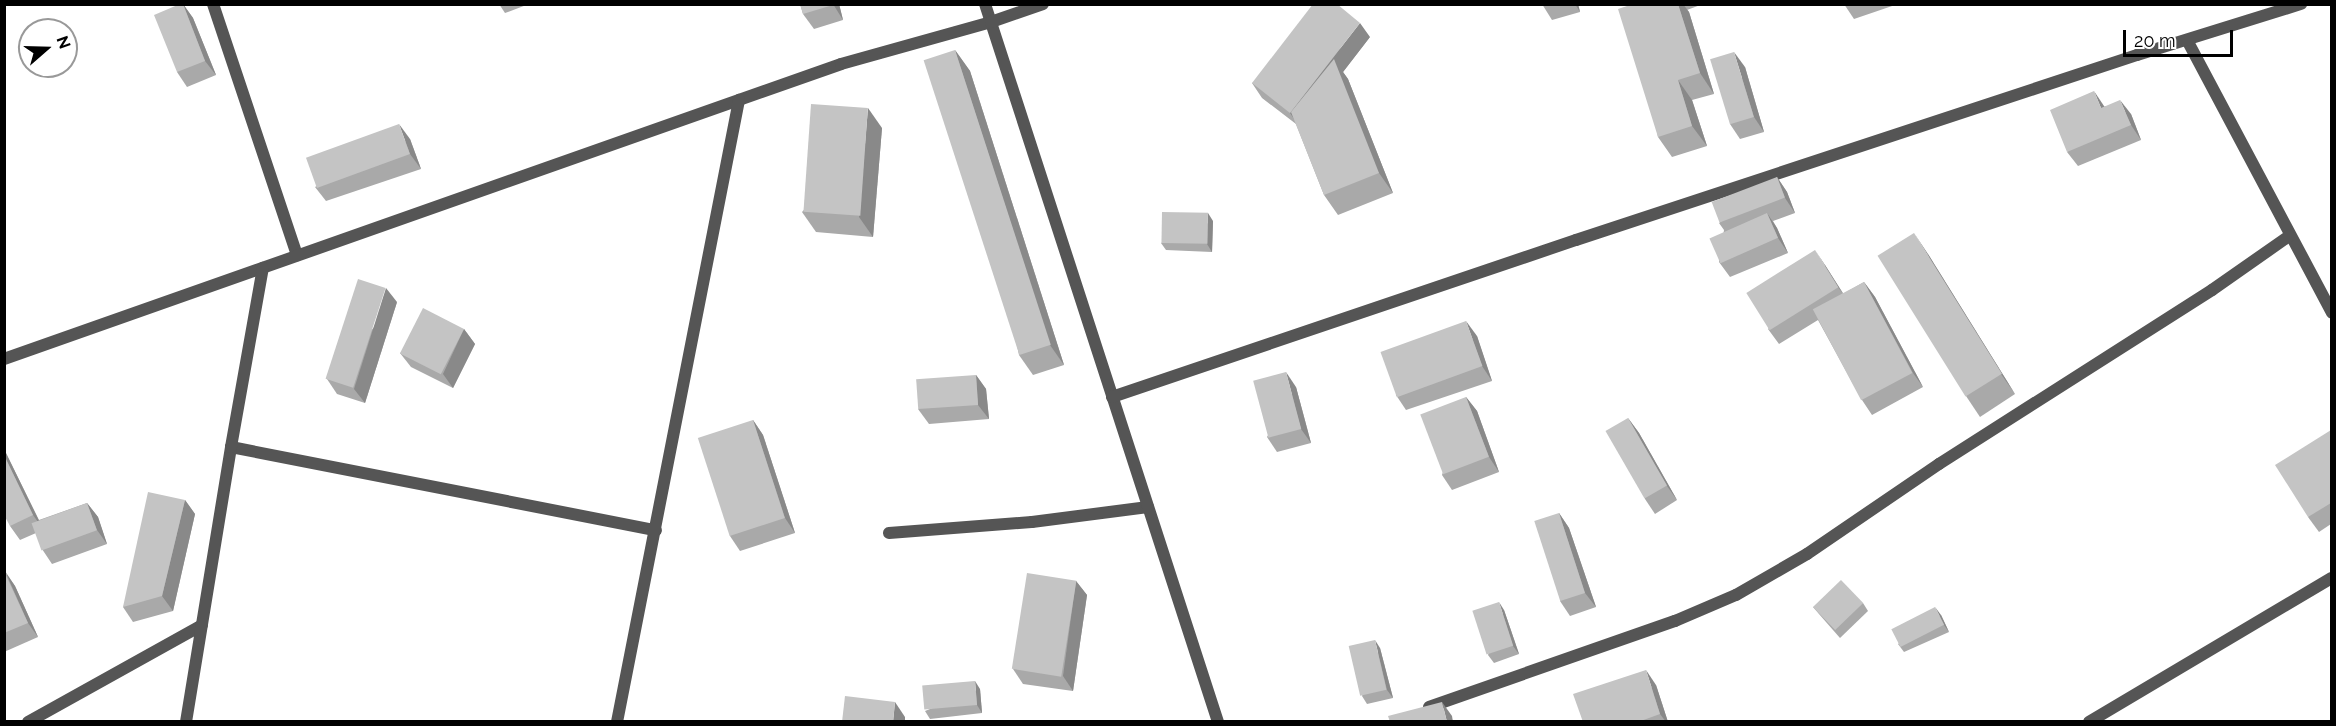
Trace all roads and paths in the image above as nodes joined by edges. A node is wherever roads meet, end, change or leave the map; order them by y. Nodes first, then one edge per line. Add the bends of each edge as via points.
1 (213, 4) edge
2 (985, 4) edge
3 (1043, 4) edge
4 (2301, 4) edge
5 (991, 22) junction
6 (2187, 40) junction
7 (739, 100) junction
8 (2289, 236) junction
9 (297, 255) junction
10 (263, 268) junction
11 (2331, 313) edge
12 (4, 359) edge
13 (1112, 397) junction
14 (231, 447) junction
15 (1148, 507) junction
16 (656, 530) junction
17 (889, 533) dead end
18 (2331, 578) edge
19 (202, 625) junction
20 (1421, 710) edge
21 (28, 722) edge
22 (186, 722) edge
23 (617, 722) edge
24 (1218, 722) edge
25 (2090, 722) edge

1 - 9 street
2 - 5 street
3 - 5 street
4 - 6 street
5 - 7 street via 841,64
5 - 13 street
6 - 8 street
6 - 13 street via 1587,236
7 - 9 street
7 - 16 street
8 - 11 street
8 - 20 street via 1808,554 1736,595 1675,621
9 - 10 street
10 - 12 street
10 - 14 street
13 - 15 street
14 - 16 street
14 - 19 street
15 - 17 street via 1032,522
15 - 24 street
16 - 23 street
18 - 25 street
19 - 21 street
19 - 22 street

